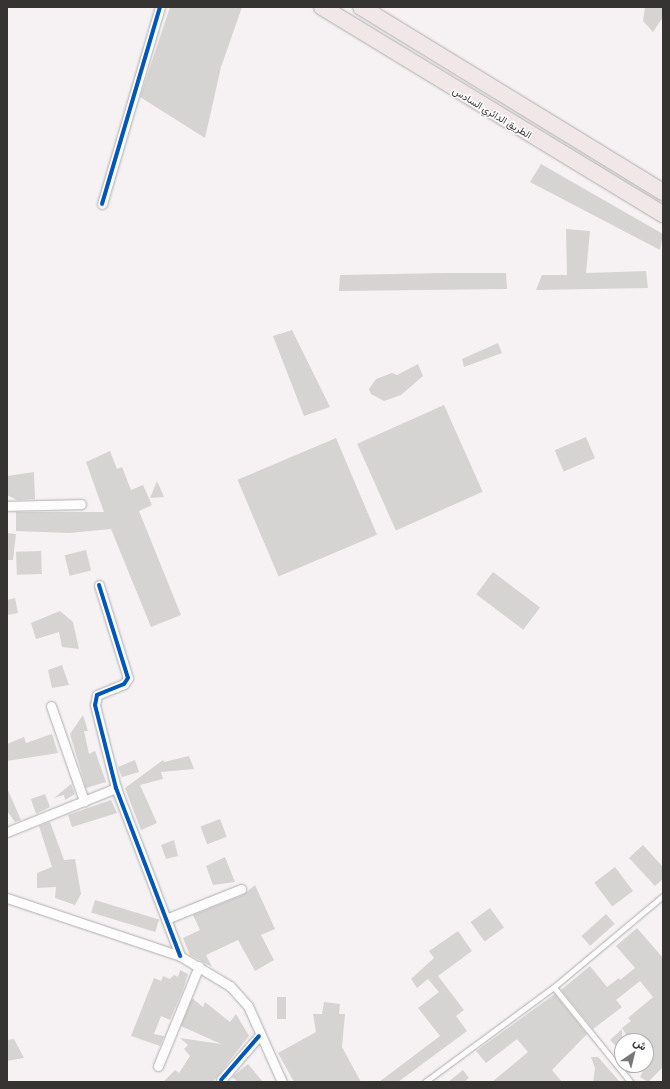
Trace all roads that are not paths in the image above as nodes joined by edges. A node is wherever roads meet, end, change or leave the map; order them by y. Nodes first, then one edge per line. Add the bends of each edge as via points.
1 (160, 7) edge
2 (322, 7) edge
3 (361, 7) edge
4 (663, 192) edge
5 (102, 204) dead end
6 (663, 214) edge
7 (81, 504) dead end
8 (7, 506) edge
9 (99, 585) dead end
10 (51, 706) dead end
11 (116, 788) junction
12 (84, 801) junction
13 (7, 832) edge
14 (241, 889) dead end
15 (663, 896) edge
16 (7, 898) edge
17 (166, 919) junction
18 (180, 956) junction
19 (199, 966) junction
20 (554, 987) junction
21 (260, 1036) junction
22 (158, 1066) dead end
23 (220, 1080) dead end
24 (282, 1082) edge
25 (425, 1082) edge
26 (631, 1082) edge

1 - 5 street
2 - 6 highway, الطريق الدائري السادس
3 - 4 highway, الطريق الدائري السادس
7 - 8 street
9 - 11 street via 128,678 124,684 97,695 95,701
10 - 12 street
11 - 12 street
11 - 17 street
12 - 13 street
14 - 17 street
15 - 20 lane
16 - 18 street
17 - 18 street
18 - 19 street
19 - 21 street via 230,986 248,1006
19 - 22 street
20 - 25 lane
20 - 26 lane
21 - 23 street
21 - 24 street

